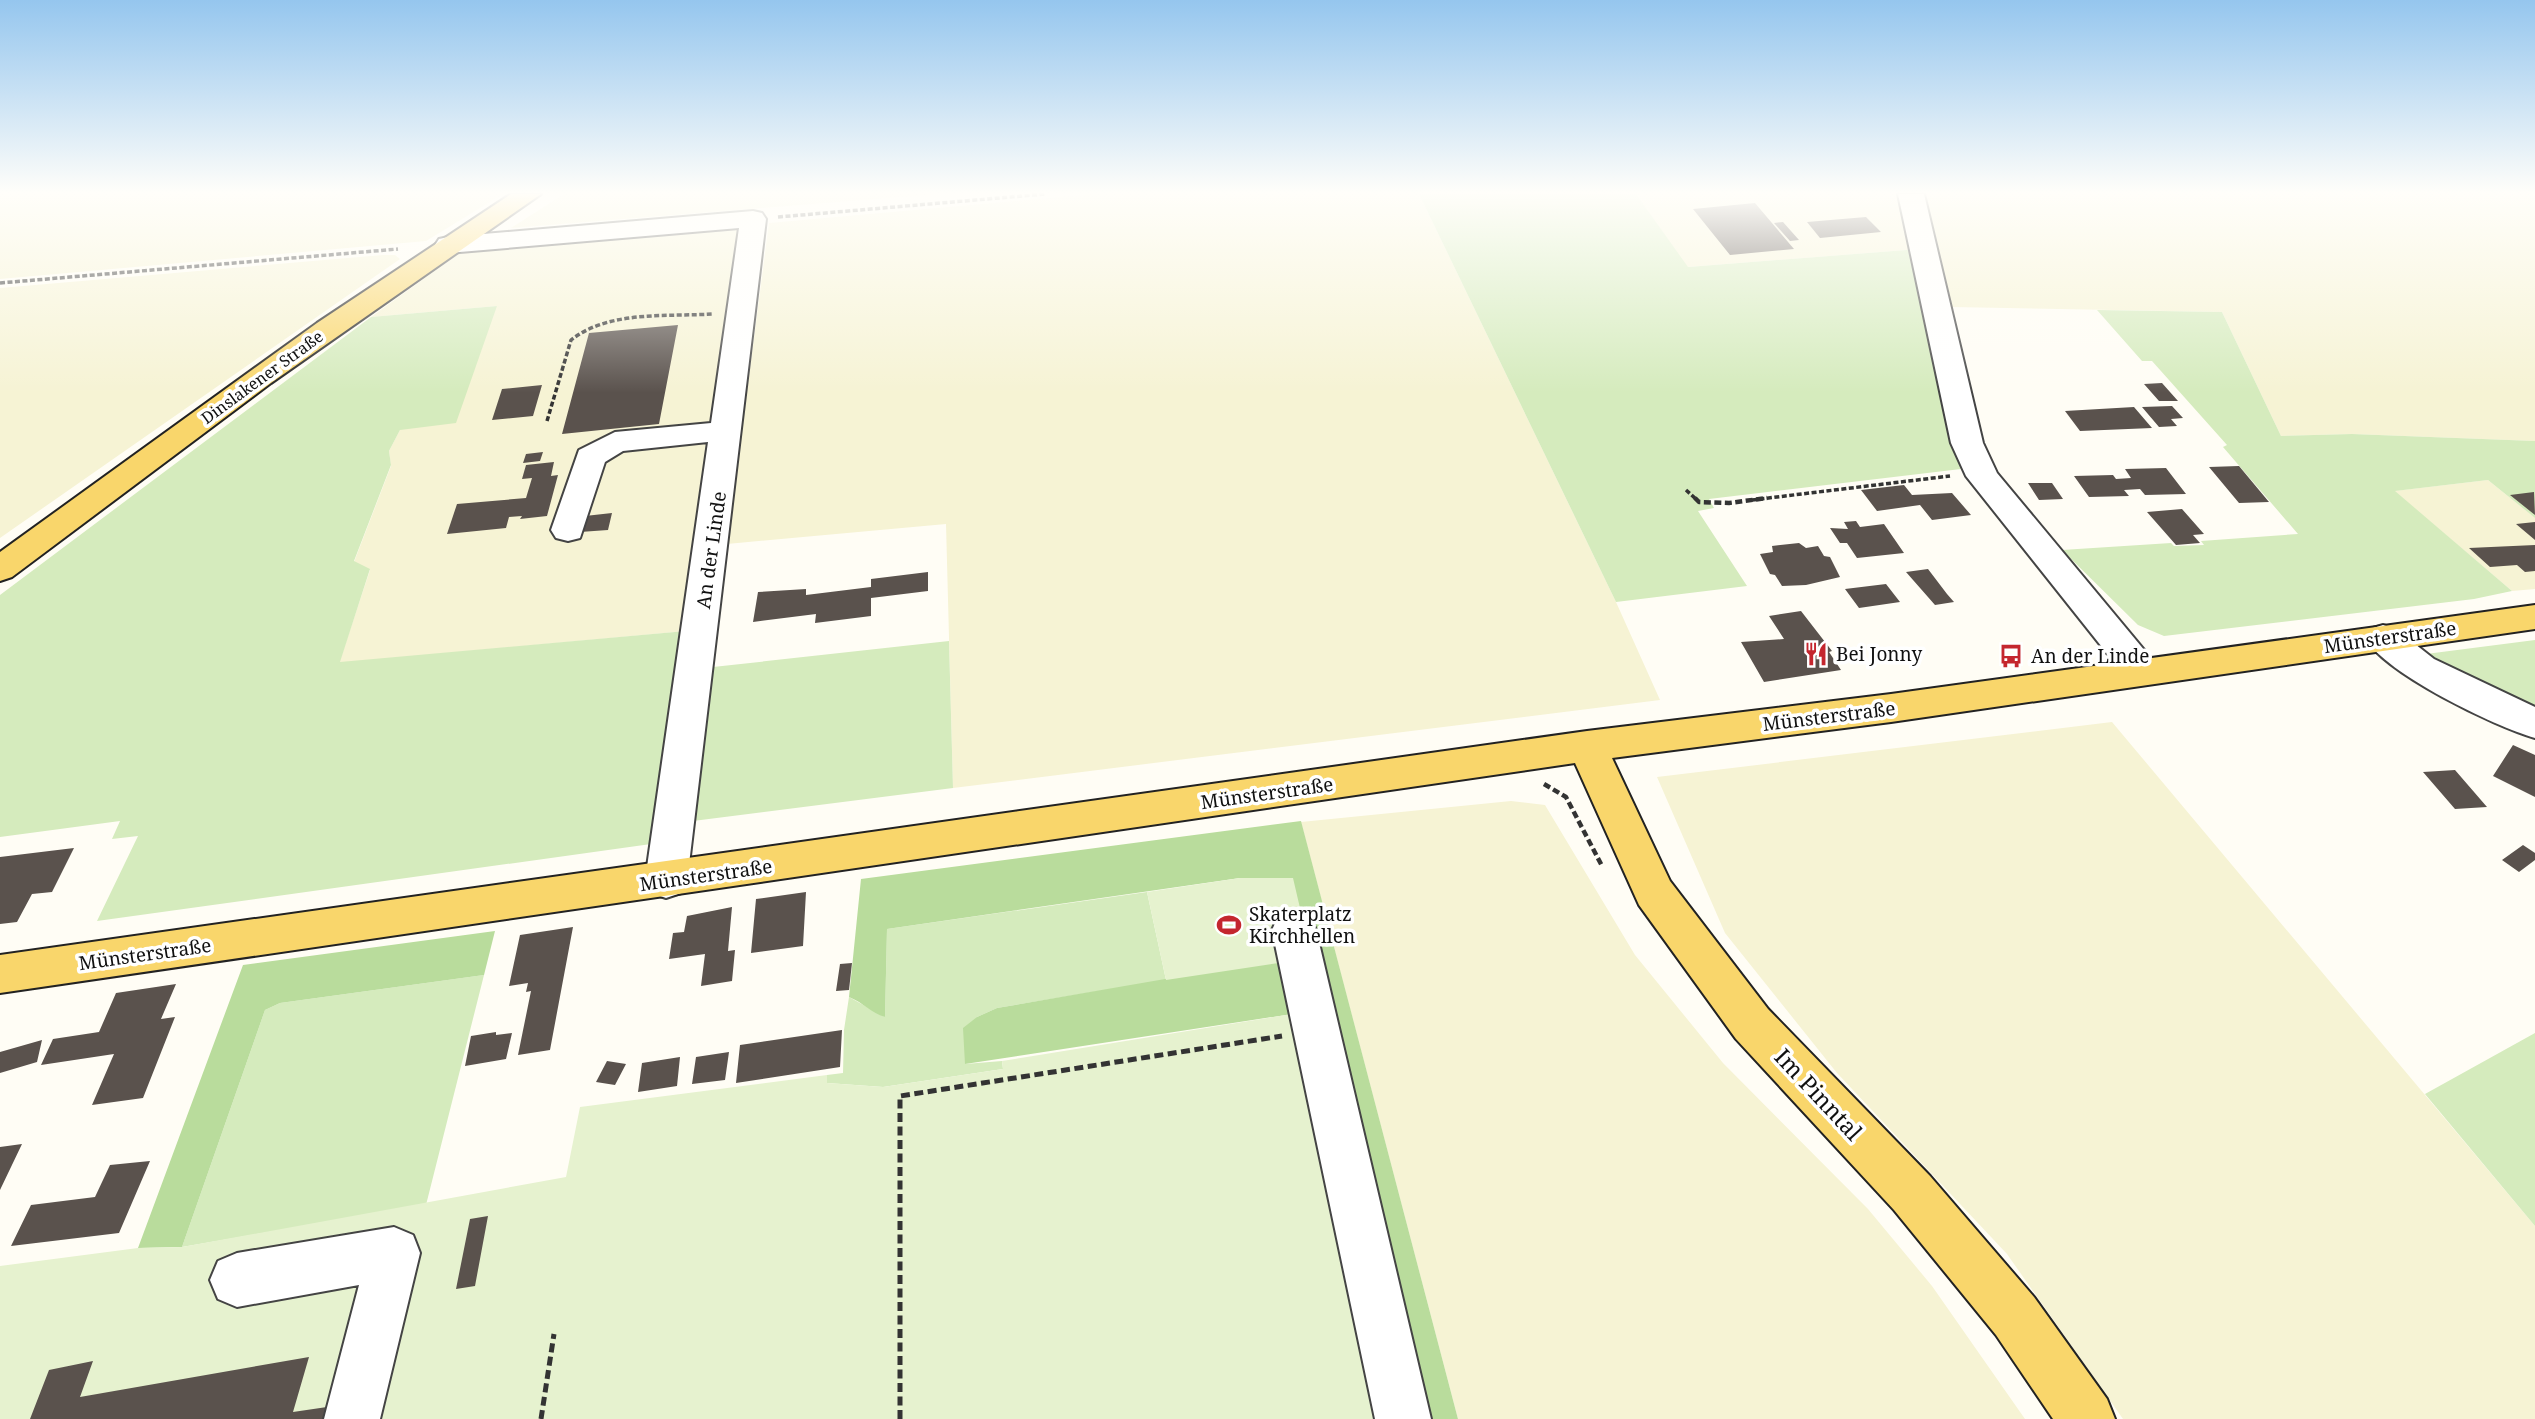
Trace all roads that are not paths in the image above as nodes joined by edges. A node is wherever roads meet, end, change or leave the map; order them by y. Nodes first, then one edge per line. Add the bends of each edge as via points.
1 (426, 260) edge
2 (747, 260) edge
3 (1926, 260) edge
4 (727, 431) junction
5 (568, 530) dead end
6 (0, 569) edge
7 (2535, 618) edge
8 (2383, 638) junction
9 (2142, 672) junction
10 (2535, 724) edge
11 (1587, 746) junction
12 (666, 881) junction
13 (1294, 930) dead end
14 (0, 974) edge
15 (237, 1280) dead end
16 (352, 1419) edge
17 (1403, 1419) edge
18 (2087, 1419) edge

1 - 6 main road, Dinslakener Straße
2 - 4 street, An der Linde
3 - 9 street via 1967,443 1982,476
4 - 5 street via 615,442 590,457
4 - 12 street, An der Linde
7 - 8 main road, Münsterstraße
8 - 9 main road, Münsterstraße
8 - 10 street via 2421,668
9 - 11 main road, Münsterstraße
11 - 12 main road, Münsterstraße
11 - 18 main road, Im Pinntal via 1654,892 1711,969 1752,1024 1912,1193 2006,1305
12 - 14 main road, Münsterstraße
13 - 17 street
15 - 16 street via 394,1253

